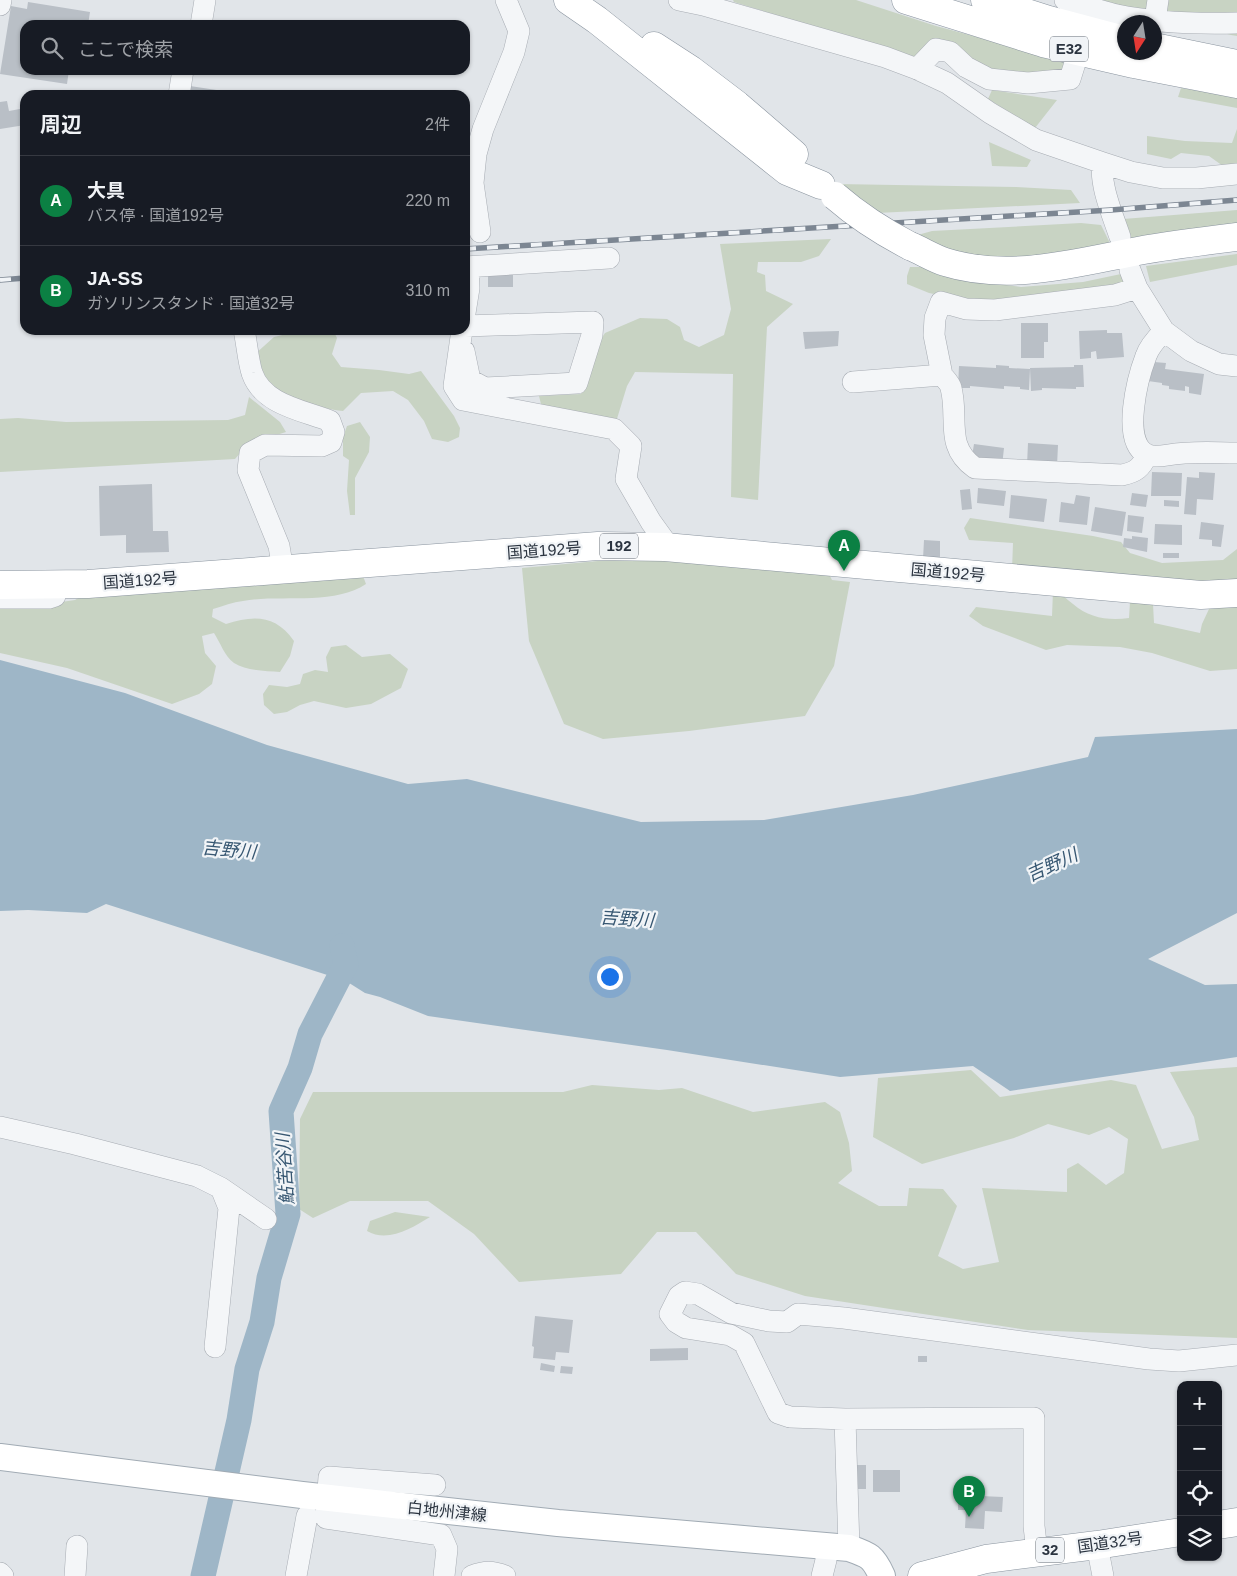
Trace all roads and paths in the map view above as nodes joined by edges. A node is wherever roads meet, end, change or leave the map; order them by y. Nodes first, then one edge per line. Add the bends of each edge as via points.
1 (1, 0) edge
2 (205, 0) edge
3 (506, 0) edge
4 (568, 0) edge
5 (678, 0) edge
6 (985, 0) edge
7 (1065, 0) edge
8 (907, 1) edge
9 (704, 3) edge
10 (0, 5) edge
11 (593, 7) edge
12 (1157, 10) edge
13 (202, 20) edge
14 (1237, 23) edge
15 (1117, 38) edge
16 (1162, 49) edge
17 (1076, 63) dead end
18 (1237, 64) edge
19 (917, 68) junction
20 (181, 75) edge
21 (1237, 84) edge
22 (180, 90) edge
23 (470, 153) edge
24 (1103, 163) junction
25 (1237, 174) edge
26 (480, 232) dead end
27 (1120, 237) dead end
28 (1237, 237) edge
29 (609, 258) dead end
30 (470, 267) edge
31 (1164, 332) junction
32 (470, 333) edge
33 (245, 335) edge
34 (462, 335) edge
35 (462, 335) edge
36 (1237, 366) edge
37 (942, 375) junction
38 (853, 382) dead end
39 (1237, 453) edge
40 (1147, 455) junction
41 (665, 547) junction
42 (283, 570) junction
43 (88, 584) junction
44 (0, 585) edge
45 (1237, 594) edge
46 (0, 598) edge
47 (0, 1127) edge
48 (221, 1188) junction
49 (266, 1219) dead end
50 (215, 1347) dead end
51 (1237, 1355) edge
52 (845, 1419) junction
53 (0, 1457) edge
54 (435, 1486) dead end
55 (312, 1503) junction
56 (1237, 1522) edge
57 (1222, 1524) edge
58 (1177, 1533) edge
59 (1097, 1545) junction
60 (77, 1546) dead end
61 (838, 1547) junction
62 (1037, 1552) junction
63 (0, 1573) edge
64 (2, 1576) edge
65 (75, 1576) edge
66 (296, 1576) edge
67 (444, 1576) edge
68 (472, 1576) edge
69 (505, 1576) edge
70 (822, 1576) edge
71 (882, 1576) edge
72 (922, 1576) edge
73 (1102, 1576) edge

1 - 10 street
2 - 13 street
3 - 23 street via 519,31 514,52
4 - 11 highway
5 - 9 street
6 - 15 highway, E32
7 - 12 street via 1117,15
8 - 21 highway, E32 via 1043,42
9 - 19 street
11 - 28 highway, bridge via 787,171 828,190 883,232 945,262 1008,270 1076,264
12 - 14 street via 1200,24
16 - 18 highway
17 - 19 street via 1070,79 1028,83 989,79 966,67 950,52 936,49
19 - 24 street via 947,83 1036,140
20 - 22 street
23 - 26 street
24 - 25 street via 1163,178
24 - 27 street via 1109,205
29 - 30 street
31 - 36 street via 1191,351 1219,364
31 - 37 street via 1134,279 1115,295 995,310 966,309 941,302 935,318 934,335
31 - 40 street via 1146,354 1133,404 1133,428 1139,448
32 - 34 street via 594,322 577,383 485,388 470,380
33 - 42 street via 252,374 263,391 279,403 330,421 334,432 331,442 322,446 265,445 250,453 248,470 278,546
35 - 41 street via 454,386 463,400 614,429 631,446 626,479 664,540
37 - 38 street
37 - 40 street via 951,386 956,442 964,460 975,468 1122,475 1133,473 1142,466
39 - 40 street
41 - 42 highway, 国道192号 / 192 via 598,546
41 - 45 highway, 国道192号 / 192 via 1201,595
42 - 43 highway, 国道192号 / 192
43 - 44 highway, 国道192号 / 192
43 - 46 street via 49,598
47 - 48 street via 197,1176
48 - 49 street
48 - 50 street via 229,1208
51 - 52 street via 1179,1361 1149,1359 844,1318 798,1314 787,1322 769,1321 732,1313 698,1294 686,1292 679,1296 670,1314 676,1322 686,1328 730,1335 744,1342 778,1413 790,1417
52 - 61 street
52 - 62 street via 1034,1418
53 - 55 main road, 白地州津線
54 - 55 street via 329,1478
55 - 61 main road, 白地州津線
55 - 66 street
55 - 67 street via 326,1518 441,1535 447,1549
56 - 57 highway
58 - 59 highway, 国道32号 / 32
59 - 62 highway, 国道32号 / 32
59 - 73 street
60 - 65 street
61 - 70 street via 826,1560
61 - 71 main road, 白地州津線 via 868,1555
62 - 72 highway, 国道32号 / 32 via 986,1559
63 - 64 street
68 - 69 street via 490,1571

